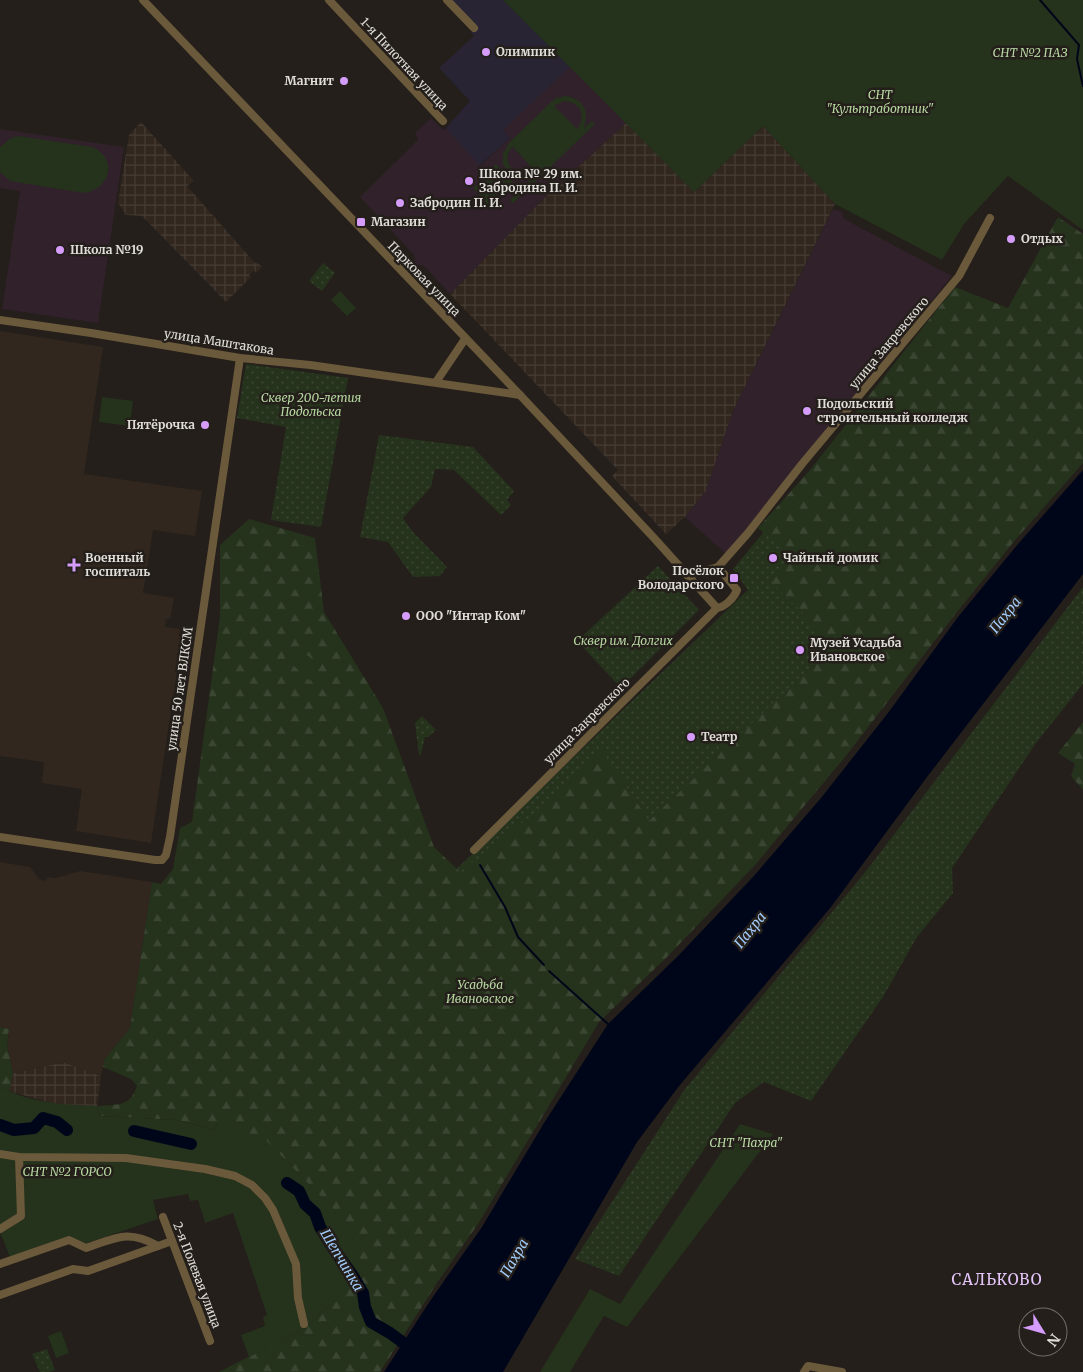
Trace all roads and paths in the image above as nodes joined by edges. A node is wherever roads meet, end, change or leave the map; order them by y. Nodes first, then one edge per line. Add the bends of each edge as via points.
1 (143, 0) edge
2 (329, 0) edge
3 (447, 0) edge
4 (474, 28) dead end
5 (443, 121) dead end
6 (990, 218) dead end
7 (0, 320) edge
8 (465, 339) junction
9 (240, 358) junction
10 (436, 382) junction
11 (520, 395) junction
12 (718, 567) junction
13 (687, 575) junction
14 (717, 608) junction
15 (0, 837) edge
16 (474, 850) dead end
17 (0, 1154) edge
18 (19, 1157) junction
19 (163, 1217) dead end
20 (0, 1229) edge
21 (172, 1241) junction
22 (158, 1246) junction
23 (0, 1264) edge
24 (0, 1295) edge
25 (304, 1324) dead end
26 (210, 1341) dead end
27 (804, 1372) edge
28 (842, 1372) edge

1 - 8 street, Парковая улица
2 - 5 street, 1-я Пилотная улица
3 - 4 street
6 - 12 street, улица Закревского via 959,276
7 - 9 street, улица Маштакова
8 - 10 street
8 - 11 street, Парковая улица
9 - 10 street, улица Маштакова
9 - 15 street, улица 50 лет ВЛКСМ via 166,855 162,860 155,860
10 - 11 street, улица Маштакова
11 - 13 street, Парковая улица
12 - 13 street
12 - 14 street via 737,590 722,608
13 - 14 street, Парковая улица
14 - 16 street, улица Закревского
17 - 18 street
18 - 20 street via 21,1216
18 - 25 street via 126,1158 206,1169 235,1176 252,1185 273,1210 296,1264 298,1298
19 - 21 street, 2-я Полевая улица
21 - 22 street
21 - 26 street, 2-я Полевая улица
22 - 23 street via 136,1236 122,1236 86,1248 69,1240
22 - 24 street via 88,1271 73,1269
27 - 28 street via 808,1366

